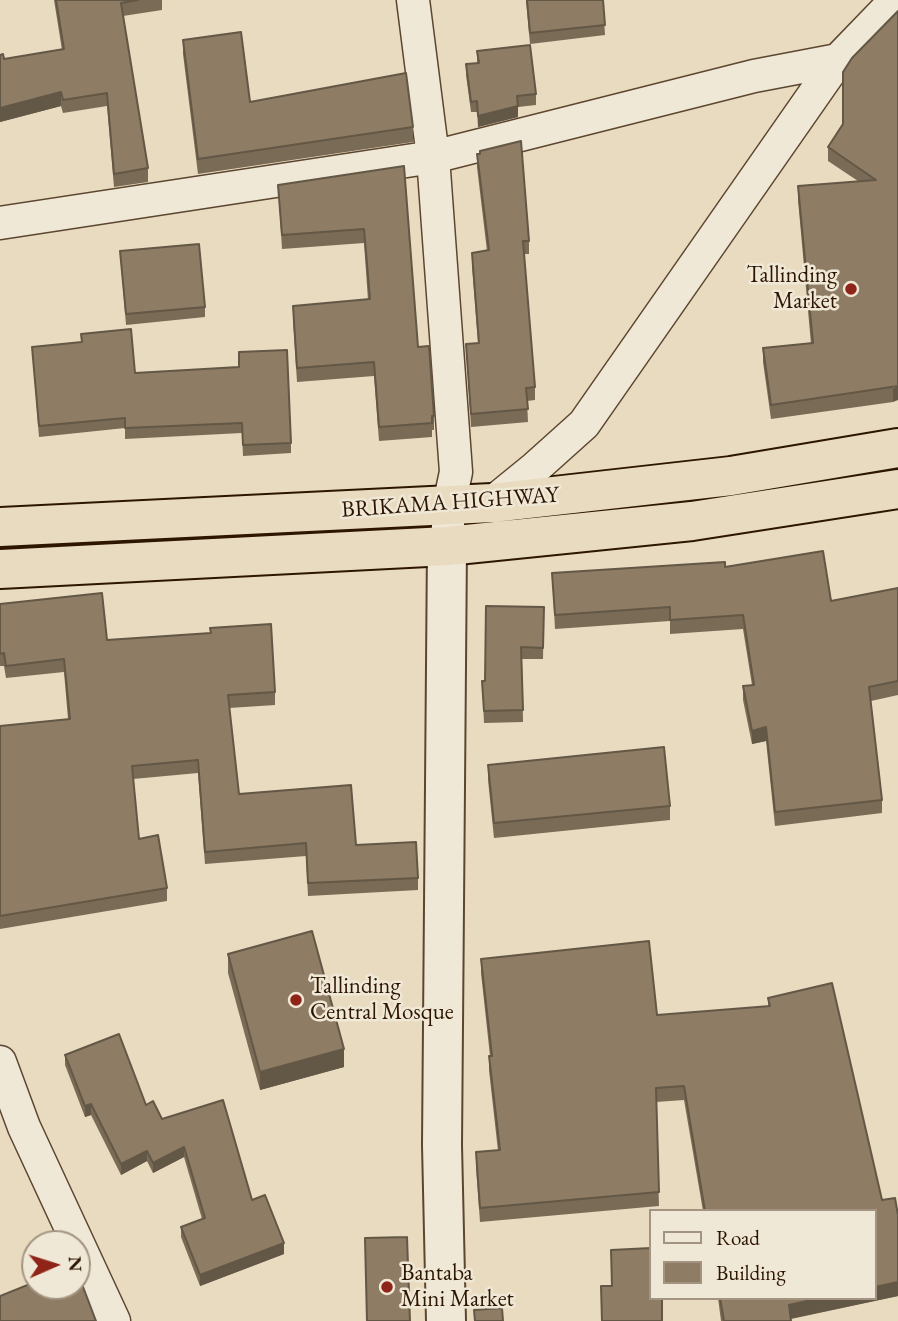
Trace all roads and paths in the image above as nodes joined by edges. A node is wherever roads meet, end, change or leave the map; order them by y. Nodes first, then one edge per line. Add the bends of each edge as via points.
1 (413, 0) edge
2 (896, 0) edge
3 (838, 60) junction
4 (433, 157) junction
5 (0, 223) edge
6 (898, 449) edge
7 (898, 489) edge
8 (492, 503) junction
9 (449, 505) junction
10 (0, 527) edge
11 (447, 546) junction
12 (0, 569) edge
13 (0, 1062) edge
14 (12, 1130) edge
15 (114, 1321) edge
16 (446, 1321) edge

1 - 4 street
2 - 3 street
3 - 4 street via 754,76
3 - 8 street via 583,424
4 - 5 street
4 - 9 street via 456,472
6 - 8 highway, BRIKAMA HIGHWAY via 731,475
7 - 11 highway, BRIKAMA HIGHWAY via 692,521
8 - 9 highway, BRIKAMA HIGHWAY
9 - 10 highway, BRIKAMA HIGHWAY
9 - 11 street
11 - 12 highway, BRIKAMA HIGHWAY
11 - 16 street via 442,1145
13 - 14 street
14 - 15 street

